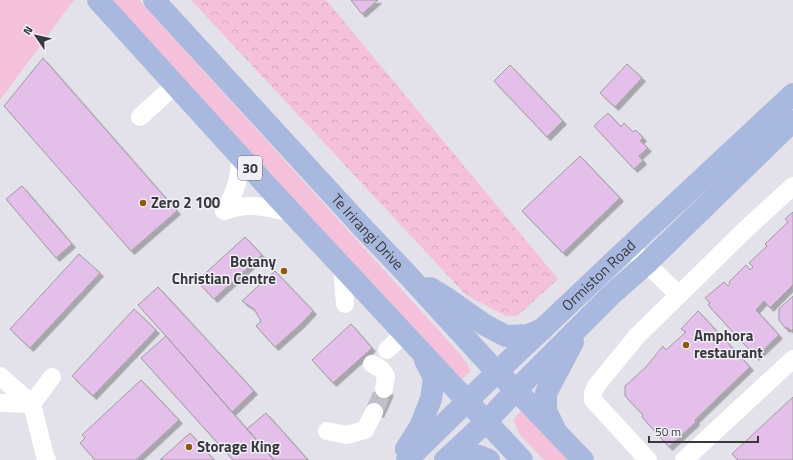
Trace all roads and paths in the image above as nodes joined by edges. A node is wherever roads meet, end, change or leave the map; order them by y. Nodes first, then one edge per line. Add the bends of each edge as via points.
1 (98, 0) edge
2 (154, 0) edge
3 (175, 85) junction
4 (793, 94) edge
5 (140, 117) dead end
6 (786, 124) edge
7 (240, 157) junction
8 (793, 186) edge
9 (292, 213) junction
10 (629, 247) junction
11 (646, 264) junction
12 (342, 267) junction
13 (406, 273) junction
14 (679, 295) junction
15 (344, 304) dead end
16 (584, 321) junction
17 (544, 328) junction
18 (404, 334) junction
19 (386, 350) dead end
20 (423, 354) junction
21 (793, 359) edge
22 (372, 364) dead end
23 (497, 372) junction
24 (0, 376) edge
25 (52, 377) dead end
26 (384, 389) tunnel mouth
27 (516, 390) junction
28 (467, 402) junction
29 (0, 403) edge
30 (32, 404) junction
31 (374, 412) tunnel mouth
32 (486, 422) junction
33 (327, 430) dead end
34 (556, 432) junction
35 (44, 458) edge
36 (399, 460) edge
37 (407, 460) edge
38 (444, 460) edge
39 (450, 460) edge
40 (489, 460) edge
41 (522, 460) edge
42 (583, 460) edge
43 (648, 460) edge
44 (684, 460) edge

1 - 3 main road, 30
2 - 13 main road, Te Irirangi Drive
3 - 5 street
3 - 7 main road, 30
4 - 6 main road, Ormiston Road
6 - 10 main road, Ormiston Road
6 - 11 main road, Ormiston Road
7 - 9 main road, 30
7 - 9 street via 240,175 231,201 224,211 253,205
8 - 14 street
9 - 12 main road, 30
10 - 11 street
10 - 17 main road, Ormiston Road
11 - 14 street
11 - 16 main road, Ormiston Road
12 - 15 street
12 - 18 main road, 30
13 - 17 main road via 506,336 528,335
13 - 23 main road, Te Irirangi Drive
14 - 43 street via 637,336 593,393 593,400
16 - 27 main road, Ormiston Road
16 - 34 main road via 546,393 546,411
17 - 23 main road, Ormiston Road
18 - 19 street
18 - 20 main road, 30
20 - 28 main road, 30
20 - 36 main road via 434,378 431,399 420,427
21 - 44 street
22 - 26 street via 386,376
23 - 27 main road, Te Irirangi Drive
23 - 28 main road, Ormiston Road
24 - 30 street
25 - 30 street
27 - 32 main road, Ormiston Road
27 - 34 main road, Te Irirangi Drive
28 - 32 main road, 30
28 - 37 main road, Ormiston Road
29 - 30 street
30 - 35 street
31 - 33 street via 365,430 346,435
32 - 38 main road, Ormiston Road
32 - 41 main road, 30
34 - 42 main road, Te Irirangi Drive
39 - 40 main road via 465,452

